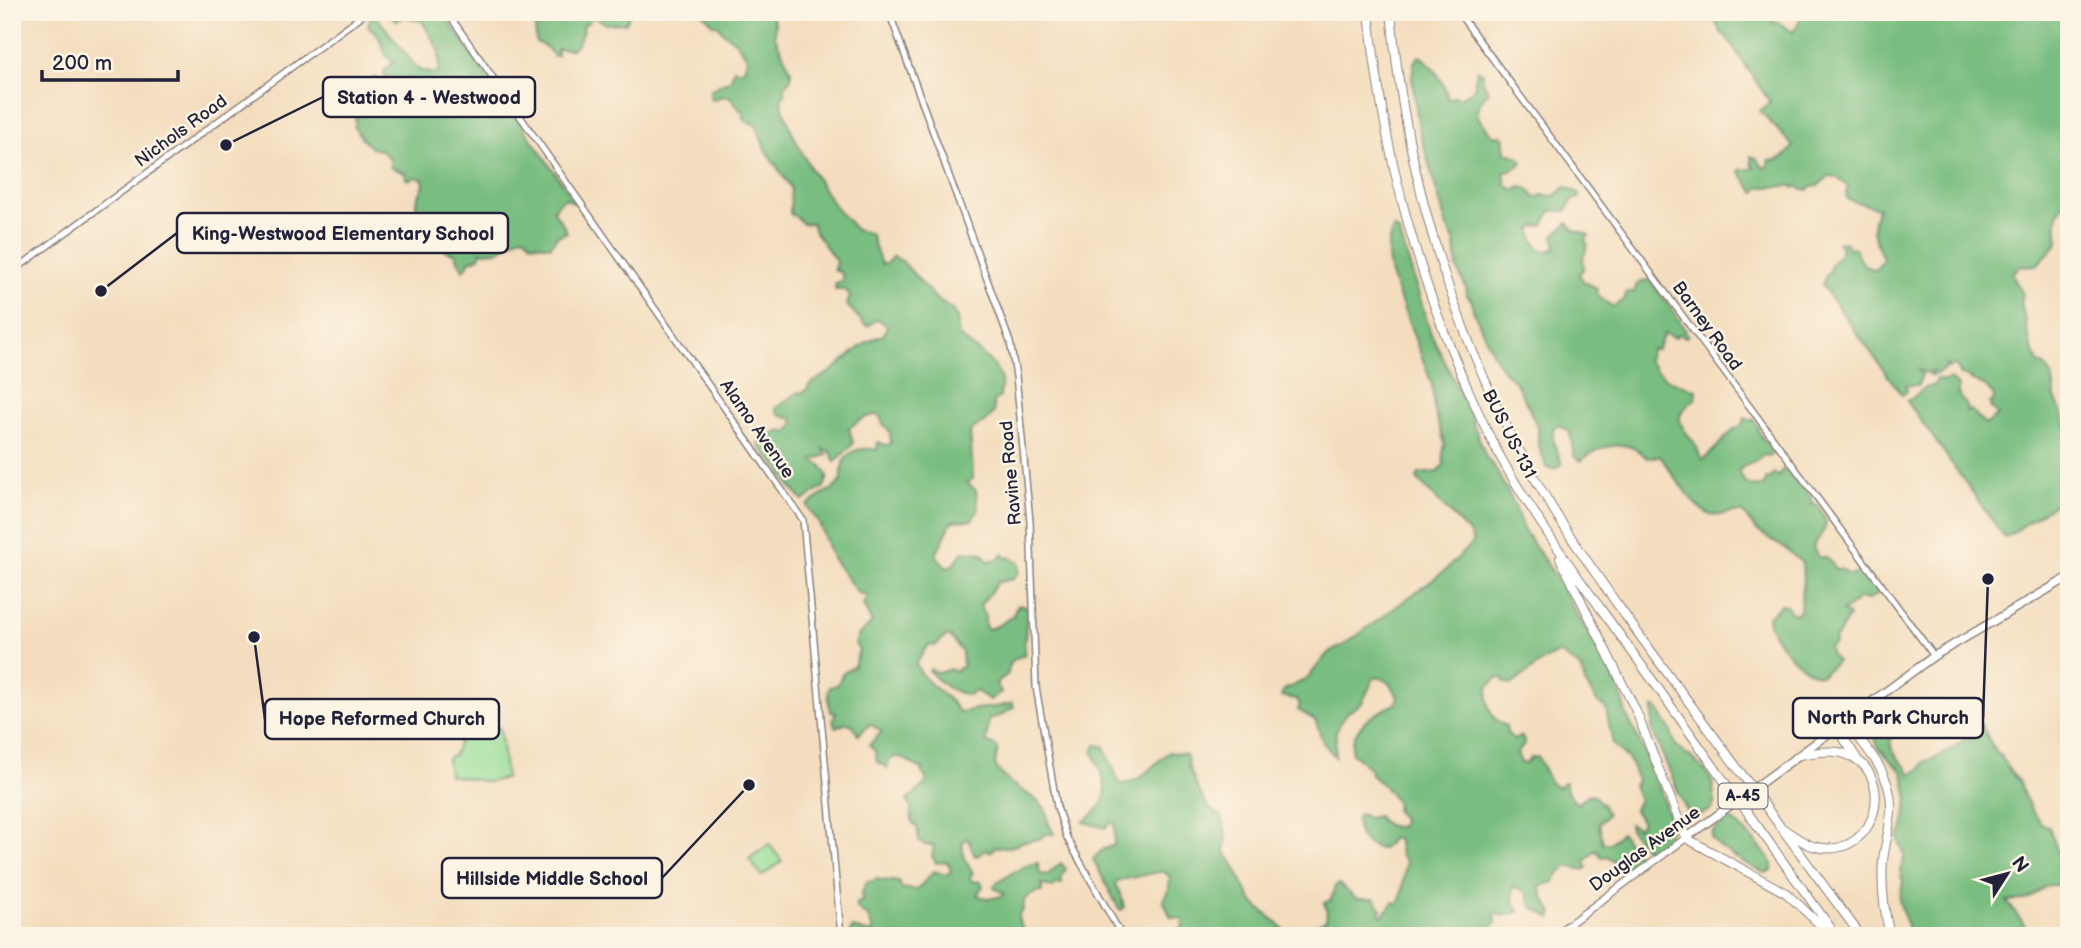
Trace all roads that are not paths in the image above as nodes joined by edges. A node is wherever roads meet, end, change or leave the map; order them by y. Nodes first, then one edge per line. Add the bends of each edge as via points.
1 (367, 12) edge
2 (447, 12) edge
3 (889, 12) edge
4 (1369, 12) edge
5 (1391, 12) edge
6 (1458, 12) edge
7 (12, 272) edge
8 (1547, 534) junction
9 (2069, 578) edge
10 (1934, 656) junction
11 (1846, 721) junction
12 (1836, 728) junction
13 (1800, 755) junction
14 (1859, 761) junction
15 (1779, 826) junction
16 (1686, 838) junction
17 (841, 936) edge
18 (1122, 936) edge
19 (1553, 936) edge
20 (1834, 936) edge
21 (1861, 936) edge
22 (1890, 936) edge

1 - 7 street, Nichols Road
2 - 17 street, Alamo Avenue via 803,520
3 - 18 street, Ravine Road via 1010,342 1030,521 1035,687 1057,807 1067,838
4 - 8 highway, BUS US-131 via 1400,195 1433,303 1495,447
5 - 15 highway, BUS US-131, bridge via 1398,88 1418,183 1451,296 1495,400 1566,528
6 - 10 street, Barney Road
8 - 16 highway via 1628,692
8 - 20 highway, BUS US-131, bridge
9 - 10 main road, Douglas Avenue / A-45
10 - 11 main road, Douglas Avenue / A-45
11 - 12 main road, Douglas Avenue / A-45
11 - 22 highway via 1880,768 1889,790 1892,807 1882,874
12 - 13 main road, Douglas Avenue / A-45
12 - 14 highway
13 - 14 highway via 1830,751
13 - 16 main road, Douglas Avenue / A-45
14 - 15 highway via 1871,777 1876,795 1872,819 1860,836 1836,848 1819,848
15 - 21 highway, BUS US-131
16 - 19 main road, Douglas Avenue
16 - 20 highway via 1786,893

